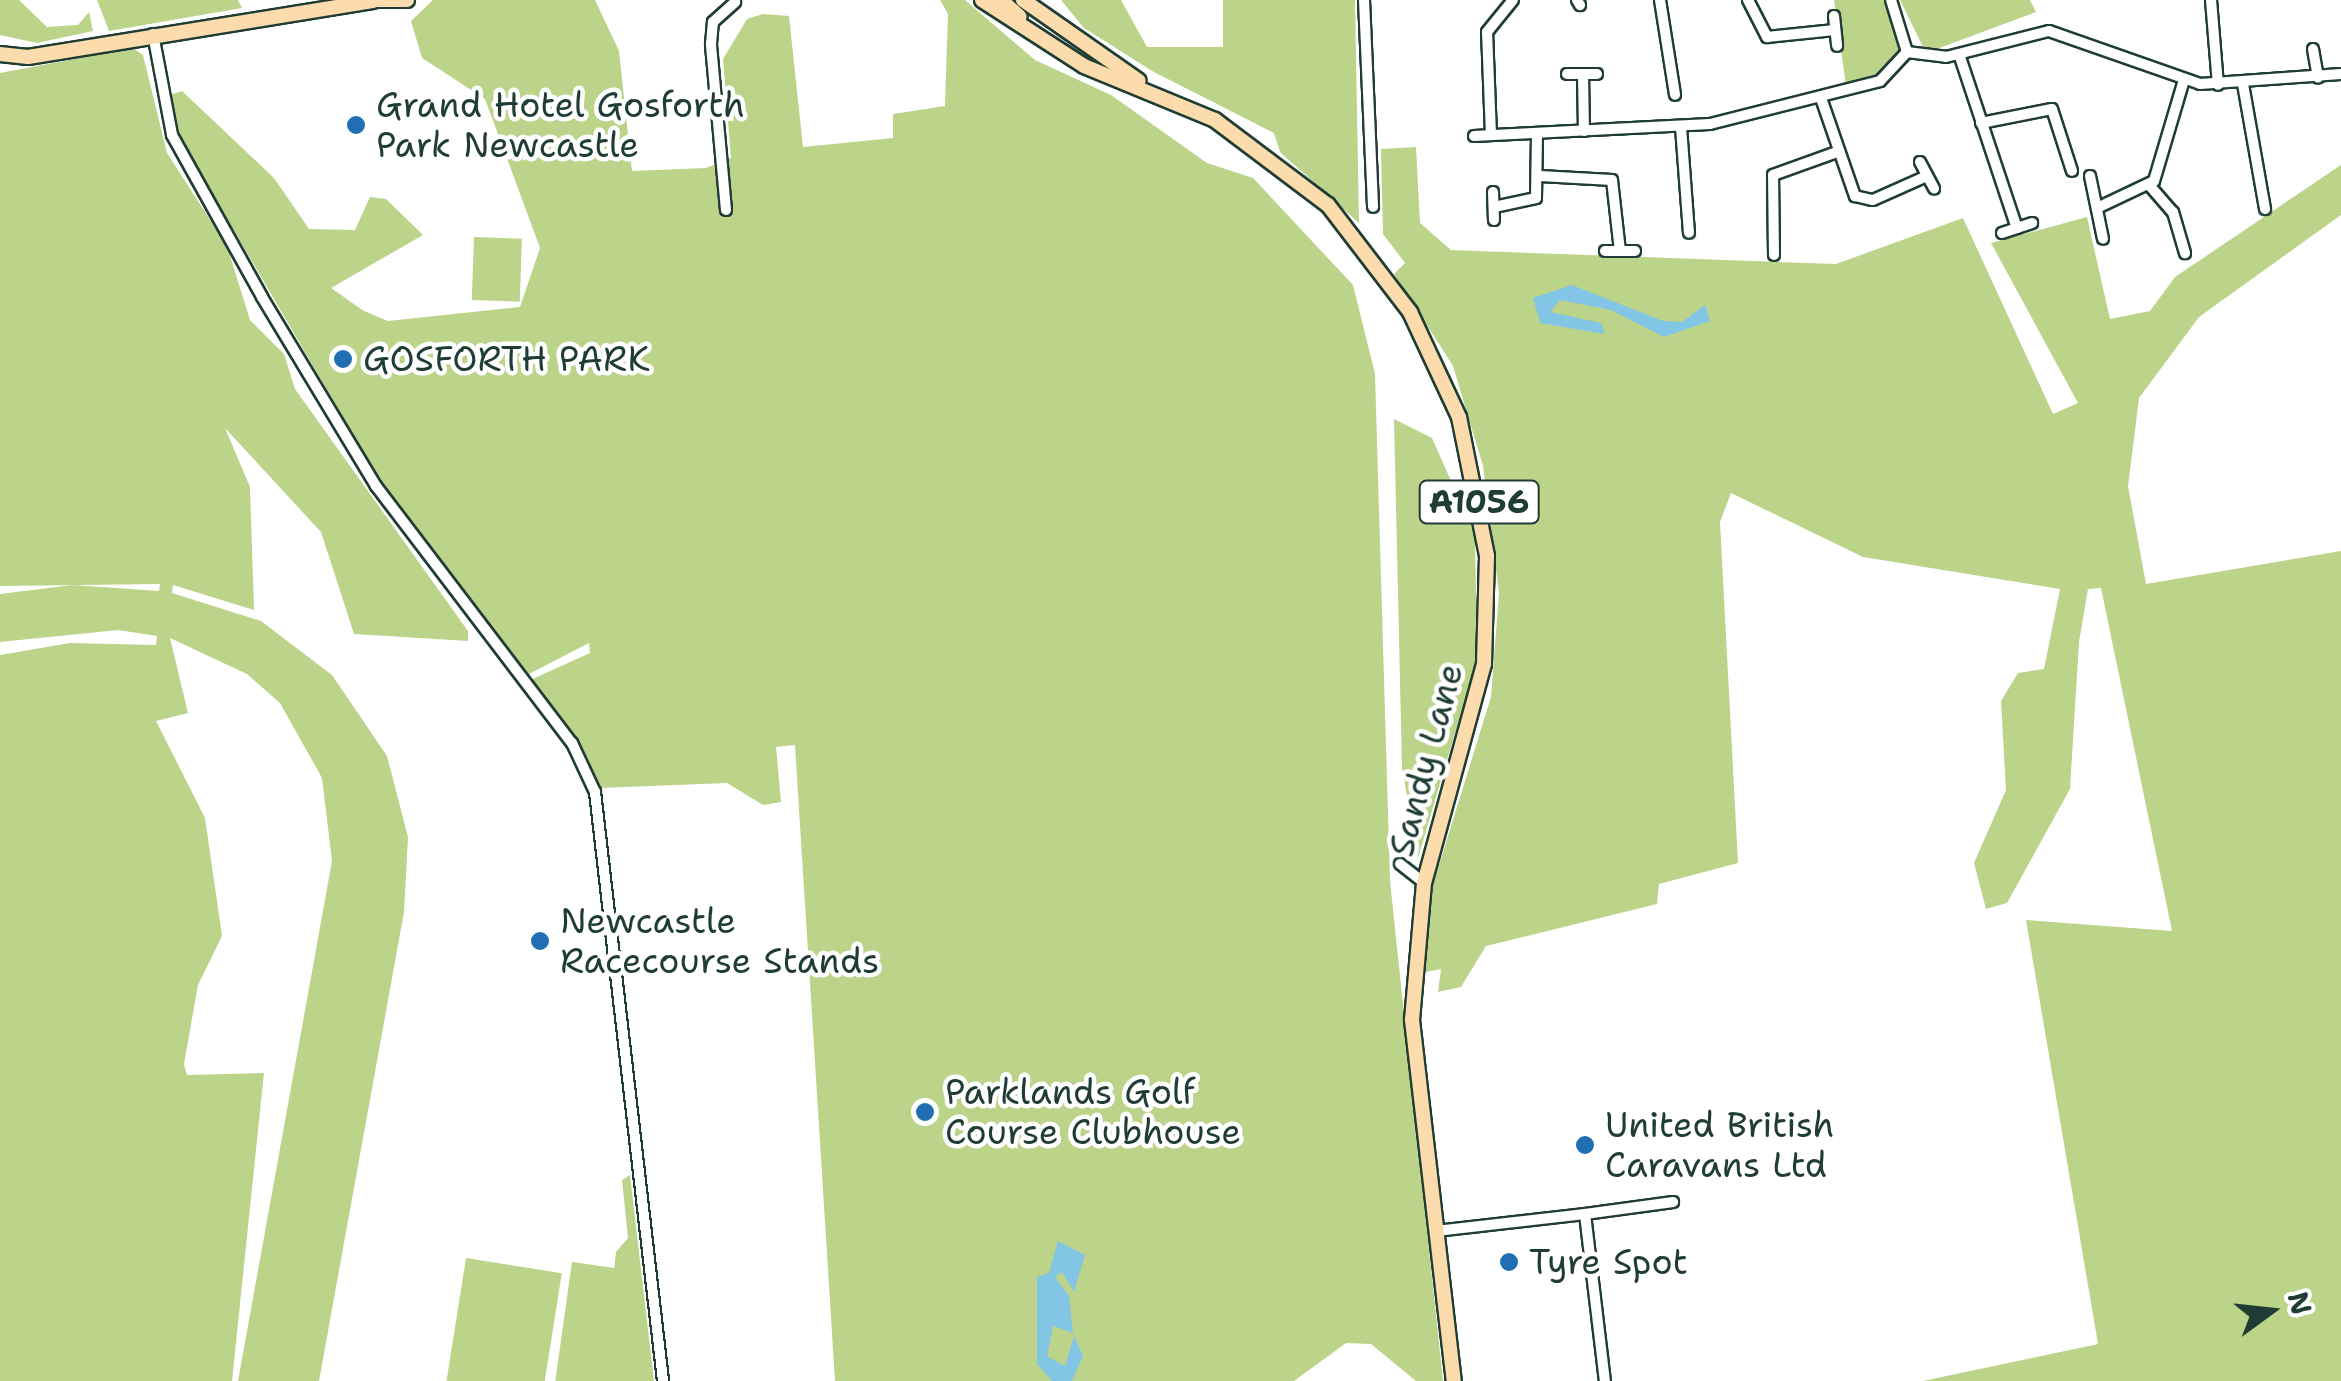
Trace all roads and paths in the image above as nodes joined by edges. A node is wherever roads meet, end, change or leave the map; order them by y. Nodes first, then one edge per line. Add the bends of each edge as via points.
1 (371, 0) edge
2 (407, 0) edge
3 (982, 0) edge
4 (1001, 0) edge
5 (1364, 0) edge
6 (1513, 0) edge
7 (1660, 0) edge
8 (1748, 0) edge
9 (1891, 0) edge
10 (2210, 0) edge
11 (319, 2) edge
12 (735, 2) edge
13 (1030, 3) edge
14 (2214, 14) junction
15 (1834, 16) dead end
16 (2199, 17) dead end
17 (1835, 30) junction
18 (154, 34) junction
19 (1837, 46) dead end
20 (2313, 49) dead end
21 (1058, 51) junction
22 (1907, 52) junction
23 (0, 54) edge
24 (1958, 54) junction
25 (28, 57) junction
26 (0, 64) edge
27 (1567, 74) dead end
28 (1583, 74) junction
29 (1597, 74) dead end
30 (1672, 74) junction
31 (2341, 74) edge
32 (1658, 75) dead end
33 (2318, 78) junction
34 (2184, 80) junction
35 (2243, 84) junction
36 (2218, 86) junction
37 (1675, 95) dead end
38 (1821, 98) junction
39 (2060, 98) dead end
40 (1170, 99) junction
41 (2052, 109) junction
42 (1982, 123) junction
43 (1681, 127) junction
44 (1584, 131) junction
45 (1537, 133) junction
46 (1491, 135) junction
47 (1474, 136) dead end
48 (1837, 152) junction
49 (1920, 162) dead end
50 (2072, 171) dead end
51 (1540, 176) junction
52 (1927, 176) junction
53 (2090, 176) dead end
54 (2258, 182) junction
55 (2150, 186) junction
56 (2244, 186) dead end
57 (1934, 188) dead end
58 (1493, 192) dead end
59 (1373, 207) dead end
60 (1494, 207) junction
61 (2097, 208) junction
62 (726, 210) dead end
63 (2265, 210) dead end
64 (1687, 212) junction
65 (1673, 213) dead end
66 (1494, 220) dead end
67 (2032, 223) dead end
68 (2178, 227) junction
69 (2016, 228) junction
70 (2162, 231) dead end
71 (1688, 233) dead end
72 (2002, 233) dead end
73 (1758, 235) dead end
74 (1773, 235) junction
75 (2103, 238) dead end
76 (1605, 251) dead end
77 (1620, 251) junction
78 (1636, 251) dead end
79 (2185, 253) dead end
80 (1774, 255) dead end
81 (1400, 864) dead end
82 (1424, 882) junction
83 (1674, 1202) dead end
84 (1585, 1214) junction
85 (1436, 1231) junction
86 (663, 1381) edge
87 (1454, 1381) edge
88 (1606, 1381) edge

1 - 2 main road
1 - 11 main road
3 - 21 main road, Sandy Lane / A1056
4 - 21 main road
5 - 59 street
6 - 46 street via 1487,32
7 - 30 street
8 - 17 street via 1766,37
9 - 22 street
10 - 14 street
11 - 18 main road
12 - 62 street via 713,22 712,44
13 - 40 main road, Sandy Lane / A1056
14 - 16 street
14 - 36 street
15 - 17 street
17 - 19 street
18 - 25 main road
18 - 86 street via 172,135 262,296 376,486 572,743 595,792
20 - 33 street
21 - 40 main road, Sandy Lane / A1056
22 - 24 street
22 - 38 street via 1890,78
23 - 25 main road
24 - 34 street via 2063,32
24 - 42 street
25 - 26 main road
27 - 28 street
28 - 29 street
28 - 44 street
30 - 32 street
30 - 37 street
31 - 33 street
33 - 35 street
34 - 36 street
34 - 55 street
35 - 36 street
35 - 54 street
38 - 43 street
38 - 48 street
39 - 41 street
40 - 82 main road, Sandy Lane / A1056 via 1270,157 1341,218 1410,312 1459,417 1487,556 1484,664
41 - 42 street
41 - 50 street
42 - 69 street
43 - 44 street
43 - 64 street
44 - 45 street
45 - 46 street
45 - 51 street
46 - 47 street
48 - 52 street via 1860,199
48 - 74 street via 1773,175
49 - 52 street
51 - 60 street via 1531,203
51 - 77 street via 1612,180
52 - 57 street
53 - 61 street
54 - 56 street
54 - 63 street
55 - 61 street
55 - 68 street
58 - 60 street
60 - 66 street
61 - 75 street
64 - 65 street
64 - 71 street
67 - 69 street
68 - 70 street
68 - 79 street
69 - 72 street
73 - 74 street
74 - 80 street
76 - 77 street
77 - 78 street
81 - 82 street
82 - 85 main road, Sandy Lane / A1056 via 1412,1020
83 - 84 street
84 - 85 street
84 - 88 street
85 - 87 main road, Sandy Lane / A1056

